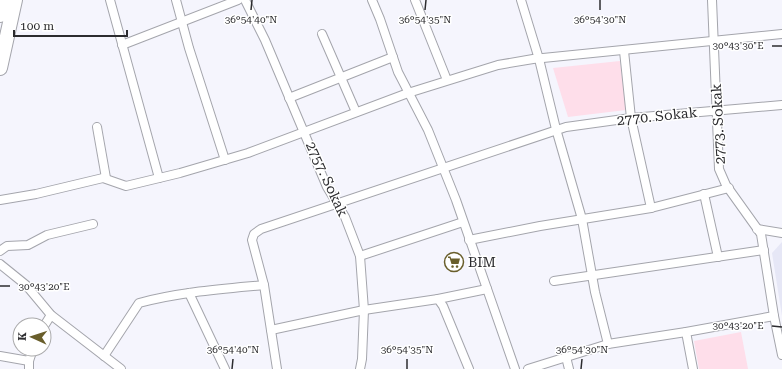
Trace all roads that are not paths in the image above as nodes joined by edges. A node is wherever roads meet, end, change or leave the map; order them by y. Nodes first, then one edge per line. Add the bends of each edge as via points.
1 (3, 0) edge
2 (15, 0) edge
3 (110, 0) edge
4 (176, 0) edge
5 (238, 0) edge
6 (245, 0) edge
7 (372, 0) edge
8 (415, 0) edge
9 (521, 0) edge
10 (712, 0) edge
11 (0, 15) edge
12 (182, 22) junction
13 (322, 34) dead end
14 (782, 34) edge
15 (713, 41) junction
16 (122, 45) junction
17 (624, 50) junction
18 (393, 58) junction
19 (539, 59) junction
20 (0, 68) edge
21 (342, 77) junction
22 (447, 80) junction
23 (408, 92) junction
24 (289, 98) junction
25 (782, 105) edge
26 (717, 110) junction
27 (356, 112) junction
28 (631, 118) junction
29 (98, 127) dead end
30 (556, 130) junction
31 (304, 131) junction
32 (225, 160) junction
33 (443, 168) junction
34 (106, 178) junction
35 (160, 178) junction
36 (729, 188) junction
37 (704, 194) junction
38 (0, 200) edge
39 (337, 203) junction
40 (651, 208) junction
41 (582, 219) junction
42 (463, 222) junction
43 (93, 224) dead end
44 (757, 228) junction
45 (782, 233) edge
46 (469, 240) junction
47 (0, 250) edge
48 (764, 250) junction
49 (360, 256) junction
50 (718, 256) junction
51 (0, 264) edge
52 (593, 276) junction
53 (554, 281) dead end
54 (264, 285) junction
55 (487, 289) junction
56 (189, 293) junction
57 (438, 299) junction
58 (364, 310) junction
59 (51, 315) joint
60 (774, 316) junction
61 (271, 330) junction
62 (686, 332) junction
63 (608, 344) junction
64 (782, 355) edge
65 (0, 356) edge
66 (104, 356) junction
67 (566, 357) junction
68 (29, 365) edge
69 (121, 369) edge
70 (225, 369) edge
71 (277, 369) edge
72 (360, 369) edge
73 (469, 369) edge
74 (516, 369) edge
75 (528, 369) edge
76 (569, 369) edge
77 (693, 369) edge

1 - 11 highway
2 - 20 highway
3 - 16 street
4 - 12 street
5 - 12 street
6 - 24 street, 2757. Sokak
7 - 18 street
8 - 22 street
9 - 19 street
10 - 15 street, 2773. Sokak
12 - 16 street
12 - 32 street
13 - 21 street
14 - 15 street
15 - 17 street
15 - 26 street, 2773. Sokak
16 - 35 street
17 - 19 street
17 - 28 street
18 - 21 street
18 - 23 street
19 - 22 street via 498,65
19 - 30 street
21 - 24 street
21 - 27 street
22 - 23 street
23 - 27 street
23 - 33 street via 428,130
24 - 31 street, 2757. Sokak
25 - 26 street, 2770. Sokak
26 - 28 street, 2770. Sokak
26 - 36 street, 2773. Sokak via 719,169
27 - 31 street
28 - 30 street, 2770. Sokak
28 - 40 street
29 - 34 street
30 - 33 street, 2770. Sokak
30 - 41 street
31 - 32 street
31 - 39 street, 2757. Sokak via 327,187
32 - 35 street
33 - 39 street, 2770. Sokak
33 - 42 street
34 - 35 street via 126,186
34 - 38 street
36 - 37 street
36 - 44 street, 2773. Sokak
37 - 40 street
37 - 50 street
39 - 49 street, 2757. Sokak
39 - 54 street, 2770. Sokak via 261,229 254,234 252,240
40 - 41 street
41 - 46 street
41 - 52 street
42 - 46 street
42 - 49 street
43 - 47 street via 48,235 28,246 7,246
44 - 45 street
44 - 48 street, 2773. Sokak
46 - 55 street
48 - 50 street
48 - 60 street, 2773. Sokak
49 - 58 street, 2757. Sokak
50 - 52 street
51 - 59 street via 26,285
52 - 53 street
52 - 63 street
54 - 56 street
54 - 61 street
55 - 57 street
55 - 74 street
56 - 66 street via 139,303
56 - 70 street
57 - 58 street
57 - 73 street
58 - 61 street
58 - 72 street, 2757. Sokak
59 - 66 street
60 - 62 street
60 - 64 street, 2773. Sokak
61 - 71 street
62 - 63 street
62 - 77 street
63 - 67 street
65 - 68 street
66 - 69 street
67 - 75 street
67 - 76 street

